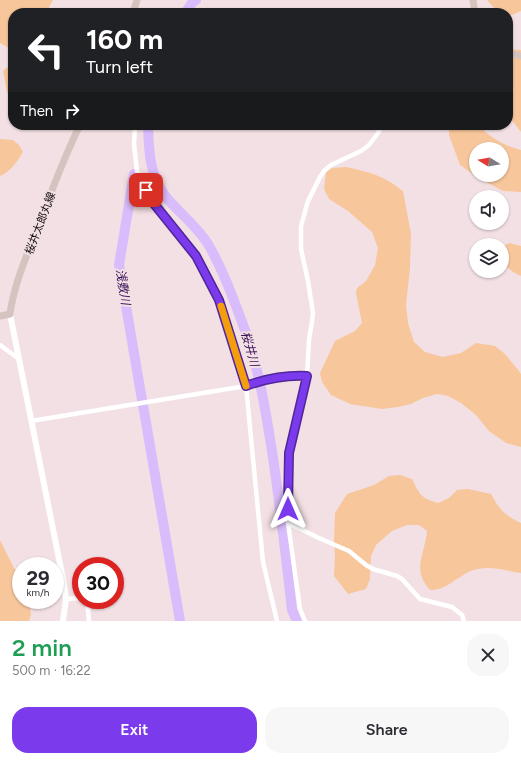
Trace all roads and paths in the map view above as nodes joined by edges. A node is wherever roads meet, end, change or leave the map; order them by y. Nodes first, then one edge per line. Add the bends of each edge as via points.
1 (78, 130) edge
2 (135, 130) edge
3 (380, 130) edge
4 (10, 314) junction
5 (0, 316) edge
6 (0, 345) edge
7 (19, 359) junction
8 (307, 376) junction
9 (248, 386) junction
10 (31, 421) junction
11 (288, 522) junction
12 (66, 599) junction
13 (72, 599) edge
14 (88, 609) edge
15 (63, 621) edge
16 (89, 621) edge
17 (278, 621) edge
18 (305, 621) edge
19 (464, 621) edge

1 - 4 main road, 桜井太郎丸線 via 60,168 22,271
2 - 9 street via 137,171 151,200 196,256 219,300
3 - 8 street via 369,145 361,151 324,171 312,190 304,211 301,249 313,313
4 - 5 main road
4 - 7 street
6 - 7 street
7 - 10 street
8 - 9 street via 292,375
8 - 11 street via 289,453
9 - 10 street
9 - 17 street via 263,562
10 - 12 street
11 - 18 street via 300,609
11 - 19 street via 349,551 373,569 397,576 420,599 452,607 462,615
12 - 13 street
12 - 15 street
14 - 16 street

